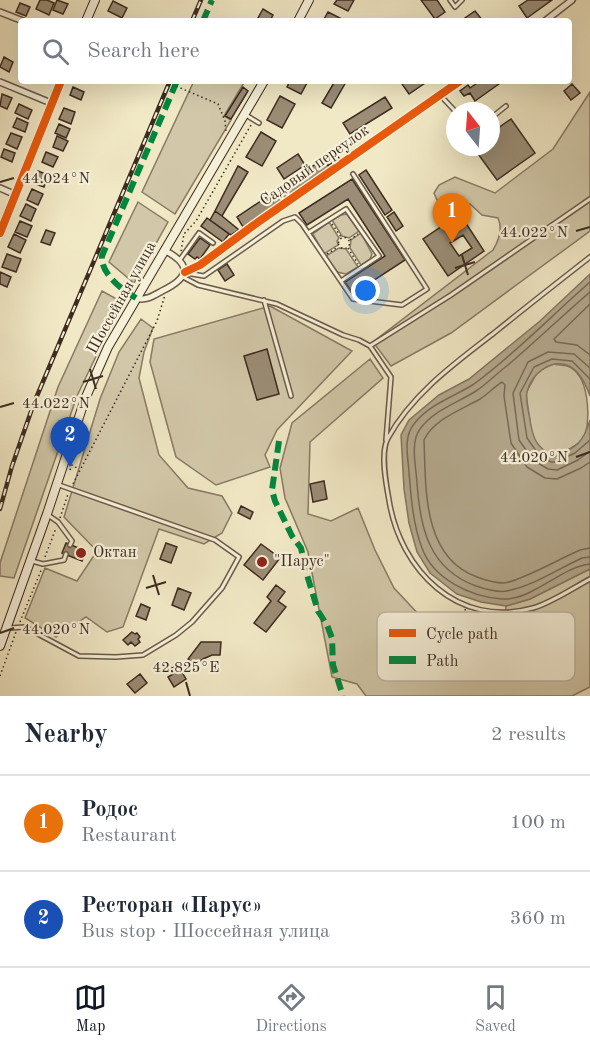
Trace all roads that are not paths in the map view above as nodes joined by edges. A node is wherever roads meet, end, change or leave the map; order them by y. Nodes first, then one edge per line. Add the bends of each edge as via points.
1 (95, 0) edge
2 (309, 0) edge
3 (450, 0) edge
4 (462, 0) edge
5 (572, 0) edge
6 (0, 12) edge
7 (87, 18) edge
8 (300, 18) edge
9 (549, 18) edge
10 (18, 19) edge
11 (0, 82) edge
12 (60, 84) edge
13 (262, 84) edge
14 (456, 84) edge
15 (440, 95) junction
16 (447, 102) edge
17 (51, 103) junction
18 (506, 106) dead end
19 (500, 111) edge
20 (244, 115) junction
21 (259, 123) dead end
22 (353, 174) dead end
23 (0, 188) edge
24 (16, 195) junction
25 (590, 199) edge
26 (0, 233) edge
27 (309, 233) junction
28 (213, 243) dead end
29 (164, 250) junction
30 (590, 257) edge
31 (180, 259) junction
32 (184, 275) junction
33 (341, 281) junction
34 (135, 298) junction
35 (264, 300) junction
36 (370, 346) junction
37 (291, 396) dead end
38 (386, 441) junction
39 (57, 484) junction
40 (47, 514) junction
41 (70, 545) dead end
42 (66, 554) dead end
43 (30, 560) junction
44 (590, 579) edge
45 (6, 628) junction
46 (0, 646) edge

1 - 7 main road
2 - 8 main road
3 - 4 lane via 455,7
5 - 9 street
6 - 10 street
11 - 17 street
12 - 17 main road
13 - 20 main road, Шоссейная улица
14 - 15 street, Садовый переулок
15 - 16 lane
15 - 32 street, Садовый переулок
17 - 24 main road
18 - 19 lane
20 - 21 lane
20 - 29 main road, Шоссейная улица
22 - 33 lane via 427,289 402,305 353,299
23 - 24 street
24 - 26 main road
25 - 36 lane
27 - 32 lane via 298,219 287,218 204,276
27 - 33 lane
27 - 33 lane via 346,209 379,256
28 - 31 lane via 199,233
29 - 31 street
29 - 34 main road, Шоссейная улица
30 - 38 lane via 452,365 400,418
31 - 32 street
32 - 34 street, Садовый переулок via 149,298
32 - 35 lane via 198,285
34 - 39 main road, Шоссейная улица via 85,399
35 - 36 lane
35 - 37 lane
36 - 38 lane via 391,376
38 - 44 lane via 385,478 390,509 404,550 417,569 448,596 464,605 506,612 534,608
39 - 40 main road, Шоссейная улица
39 - 45 lane via 215,540 240,557 222,588 192,622 143,655 79,656 25,627
40 - 41 lane via 58,522 72,541
40 - 43 main road, Шоссейная улица
42 - 43 lane via 64,560 43,564
43 - 45 main road, Шоссейная улица
45 - 46 main road, Шоссейная улица

